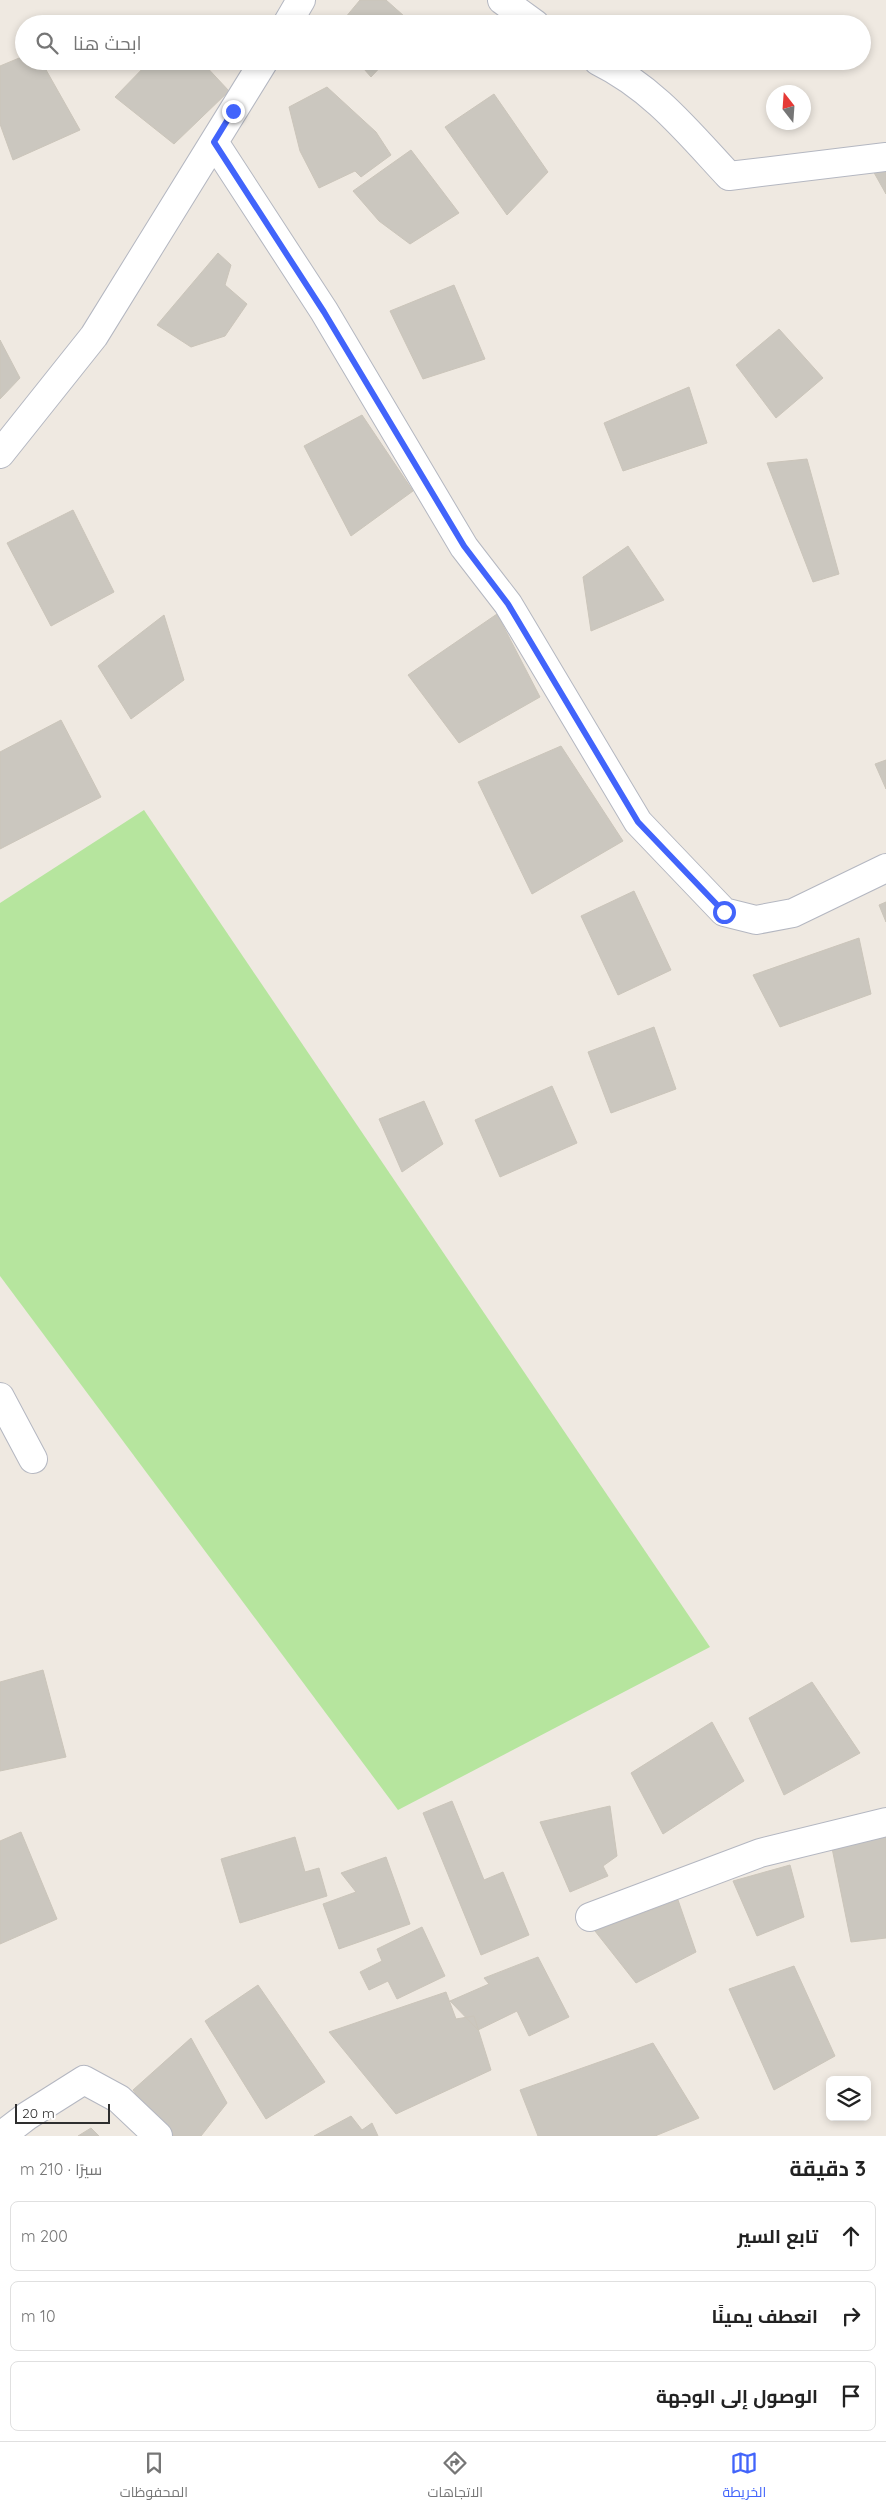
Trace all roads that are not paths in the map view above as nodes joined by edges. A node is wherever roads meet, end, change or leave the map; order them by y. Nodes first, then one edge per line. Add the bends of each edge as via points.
1 (301, 0) edge
2 (502, 0) edge
3 (292, 15) edge
4 (523, 15) edge
5 (258, 70) edge
6 (616, 70) edge
7 (214, 142) junction
8 (886, 157) edge
9 (0, 454) edge
10 (886, 868) edge
11 (0, 1397) edge
12 (32, 1459) dead end
13 (886, 1822) edge
14 (590, 1917) dead end
15 (1, 2136) edge
16 (158, 2136) edge

1 - 3 street
2 - 4 street
5 - 7 street
6 - 8 street via 657,100 729,176
7 - 9 street via 94,336
7 - 10 street via 324,312 464,546 508,604 638,822 724,912 756,920 793,913
11 - 12 street
13 - 14 street via 760,1853
15 - 16 street via 84,2080 119,2099

